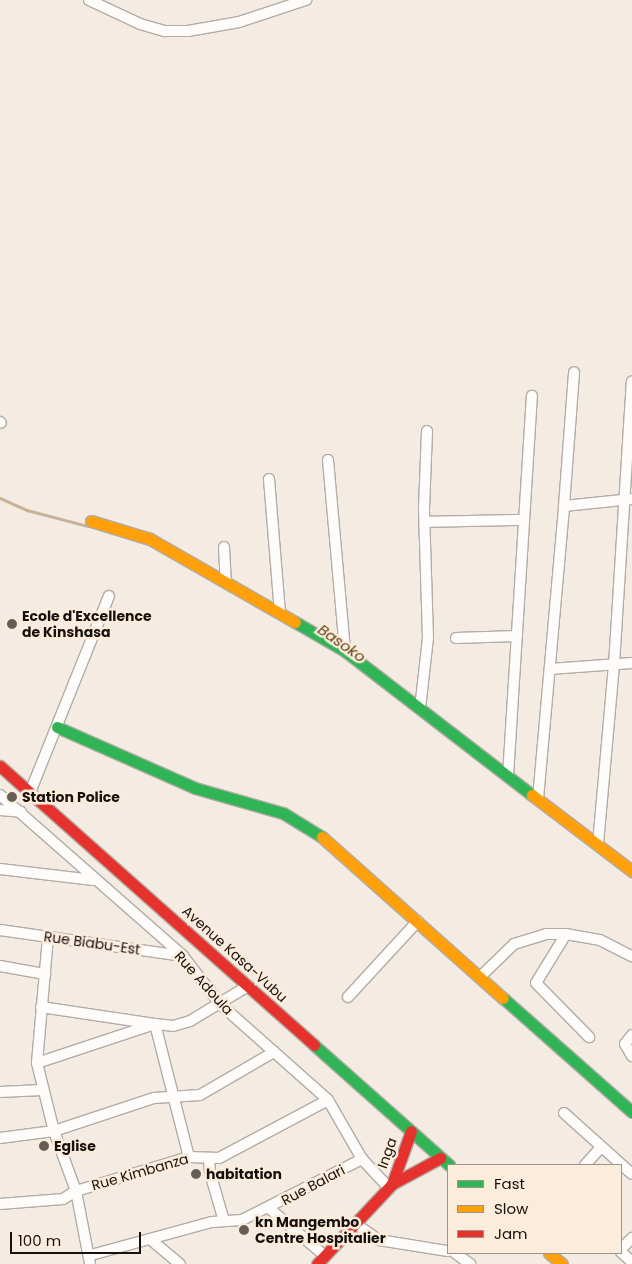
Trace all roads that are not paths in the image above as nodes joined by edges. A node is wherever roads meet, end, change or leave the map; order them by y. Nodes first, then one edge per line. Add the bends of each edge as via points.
1 (90, 0) edge
2 (306, 0) edge
3 (574, 372) dead end
4 (632, 382) edge
5 (532, 396) dead end
6 (427, 431) dead end
7 (328, 460) dead end
8 (269, 479) dead end
9 (627, 499) edge
10 (564, 506) junction
11 (522, 520) junction
12 (91, 521) dead end
13 (425, 522) junction
14 (224, 547) dead end
15 (226, 580) junction
16 (109, 596) dead end
17 (280, 613) junction
18 (517, 636) junction
19 (456, 638) dead end
20 (345, 651) junction
21 (632, 663) edge
22 (614, 665) junction
23 (550, 669) junction
24 (420, 709) junction
25 (58, 727) junction
26 (0, 766) edge
27 (508, 776) junction
28 (31, 790) junction
29 (0, 795) edge
30 (538, 799) junction
31 (0, 810) edge
32 (22, 812) junction
33 (598, 844) junction
34 (0, 869) edge
35 (632, 870) edge
36 (93, 880) junction
37 (418, 921) junction
38 (0, 930) edge
39 (566, 934) junction
40 (48, 937) junction
41 (183, 956) junction
42 (632, 956) edge
43 (0, 966) edge
44 (45, 974) junction
45 (481, 976) junction
46 (248, 986) junction
47 (348, 997) dead end
48 (220, 1004) junction
49 (41, 1007) junction
50 (155, 1024) junction
51 (632, 1035) edge
52 (589, 1037) dead end
53 (274, 1052) junction
54 (632, 1056) edge
55 (36, 1063) junction
56 (42, 1090) junction
57 (0, 1092) edge
58 (173, 1095) junction
59 (328, 1100) junction
60 (632, 1112) edge
61 (564, 1113) dead end
62 (54, 1131) junction
63 (411, 1132) junction
64 (0, 1138) edge
65 (601, 1146) junction
66 (189, 1157) junction
67 (209, 1158) junction
68 (362, 1159) junction
69 (445, 1162) edge
70 (586, 1164) edge
71 (621, 1164) edge
72 (622, 1165) edge
73 (632, 1174) edge
74 (390, 1186) junction
75 (76, 1191) junction
76 (0, 1204) edge
77 (270, 1209) junction
78 (224, 1221) junction
79 (356, 1224) junction
80 (632, 1238) edge
81 (150, 1239) junction
82 (622, 1250) edge
83 (447, 1251) edge
84 (622, 1252) edge
85 (456, 1254) edge
86 (550, 1254) edge
87 (90, 1259) edge
88 (321, 1260) edge
89 (632, 1262) edge
90 (180, 1264) edge
91 (470, 1264) edge
92 (562, 1264) edge

1 - 2 street via 140,24 165,31 188,31 239,22
3 - 10 street
4 - 9 street
5 - 11 street
6 - 13 street
7 - 20 street
8 - 17 street
9 - 10 street
9 - 22 street
10 - 23 street
11 - 13 street
11 - 18 street
12 - 15 street via 150,539
13 - 24 street via 428,638
14 - 15 street
15 - 17 street
16 - 25 street
17 - 20 street
18 - 19 street
18 - 27 street
20 - 24 street
21 - 22 street
22 - 23 street
22 - 33 street
23 - 30 street
24 - 27 street
25 - 28 street
25 - 37 street via 195,788 283,813 320,835
26 - 28 street, Avenue Kasa-Vubu
27 - 30 street
28 - 46 street, Avenue Kasa-Vubu
29 - 32 street, Rue Adoula
30 - 33 street
31 - 32 street
32 - 36 street, Rue Adoula
33 - 35 street
34 - 36 street
36 - 41 street, Rue Adoula
37 - 45 street
37 - 47 street
38 - 40 street, Rue Biabu-Est
39 - 42 street via 600,940
39 - 45 street via 546,934 514,944
39 - 52 street via 536,983
40 - 41 street, Rue Biabu-Est
40 - 44 street
41 - 48 street, Rue Adoula
43 - 44 street
44 - 49 street
45 - 60 street
46 - 48 street
46 - 63 street, Avenue Kasa-Vubu
48 - 50 street via 190,1021 173,1026
48 - 53 street, Rue Adoula
49 - 50 street
49 - 55 street
50 - 55 street
50 - 58 street
51 - 54 street via 626,1044
53 - 58 street via 200,1095
53 - 59 street, Rue Adoula
55 - 56 street
56 - 57 street
56 - 62 street
58 - 62 street
58 - 66 street
59 - 67 street, Rue Kimbanza via 219,1158
59 - 68 street, Rue Adoula
61 - 65 street
62 - 64 street
62 - 75 street
63 - 69 street, Avenue Kasa-Vubu
63 - 74 street, Inga
65 - 70 street
65 - 71 street
66 - 67 street, Rue Kimbanza
66 - 75 street, Rue Kimbanza
67 - 78 street via 210,1173
68 - 74 street, Rue Adoula
68 - 77 street, Rue Balari
69 - 74 street, Inga
72 - 73 street
74 - 79 street, Inga
75 - 76 street, Rue Kimbanza via 63,1199
75 - 87 street
77 - 78 street, Rue Balari via 242,1220
77 - 88 street
78 - 81 street, Rue Balari
79 - 83 street via 379,1240
79 - 88 street, Inga
80 - 82 street
81 - 87 street, Rue Balari
81 - 90 street
84 - 89 street
85 - 91 street
86 - 92 street

